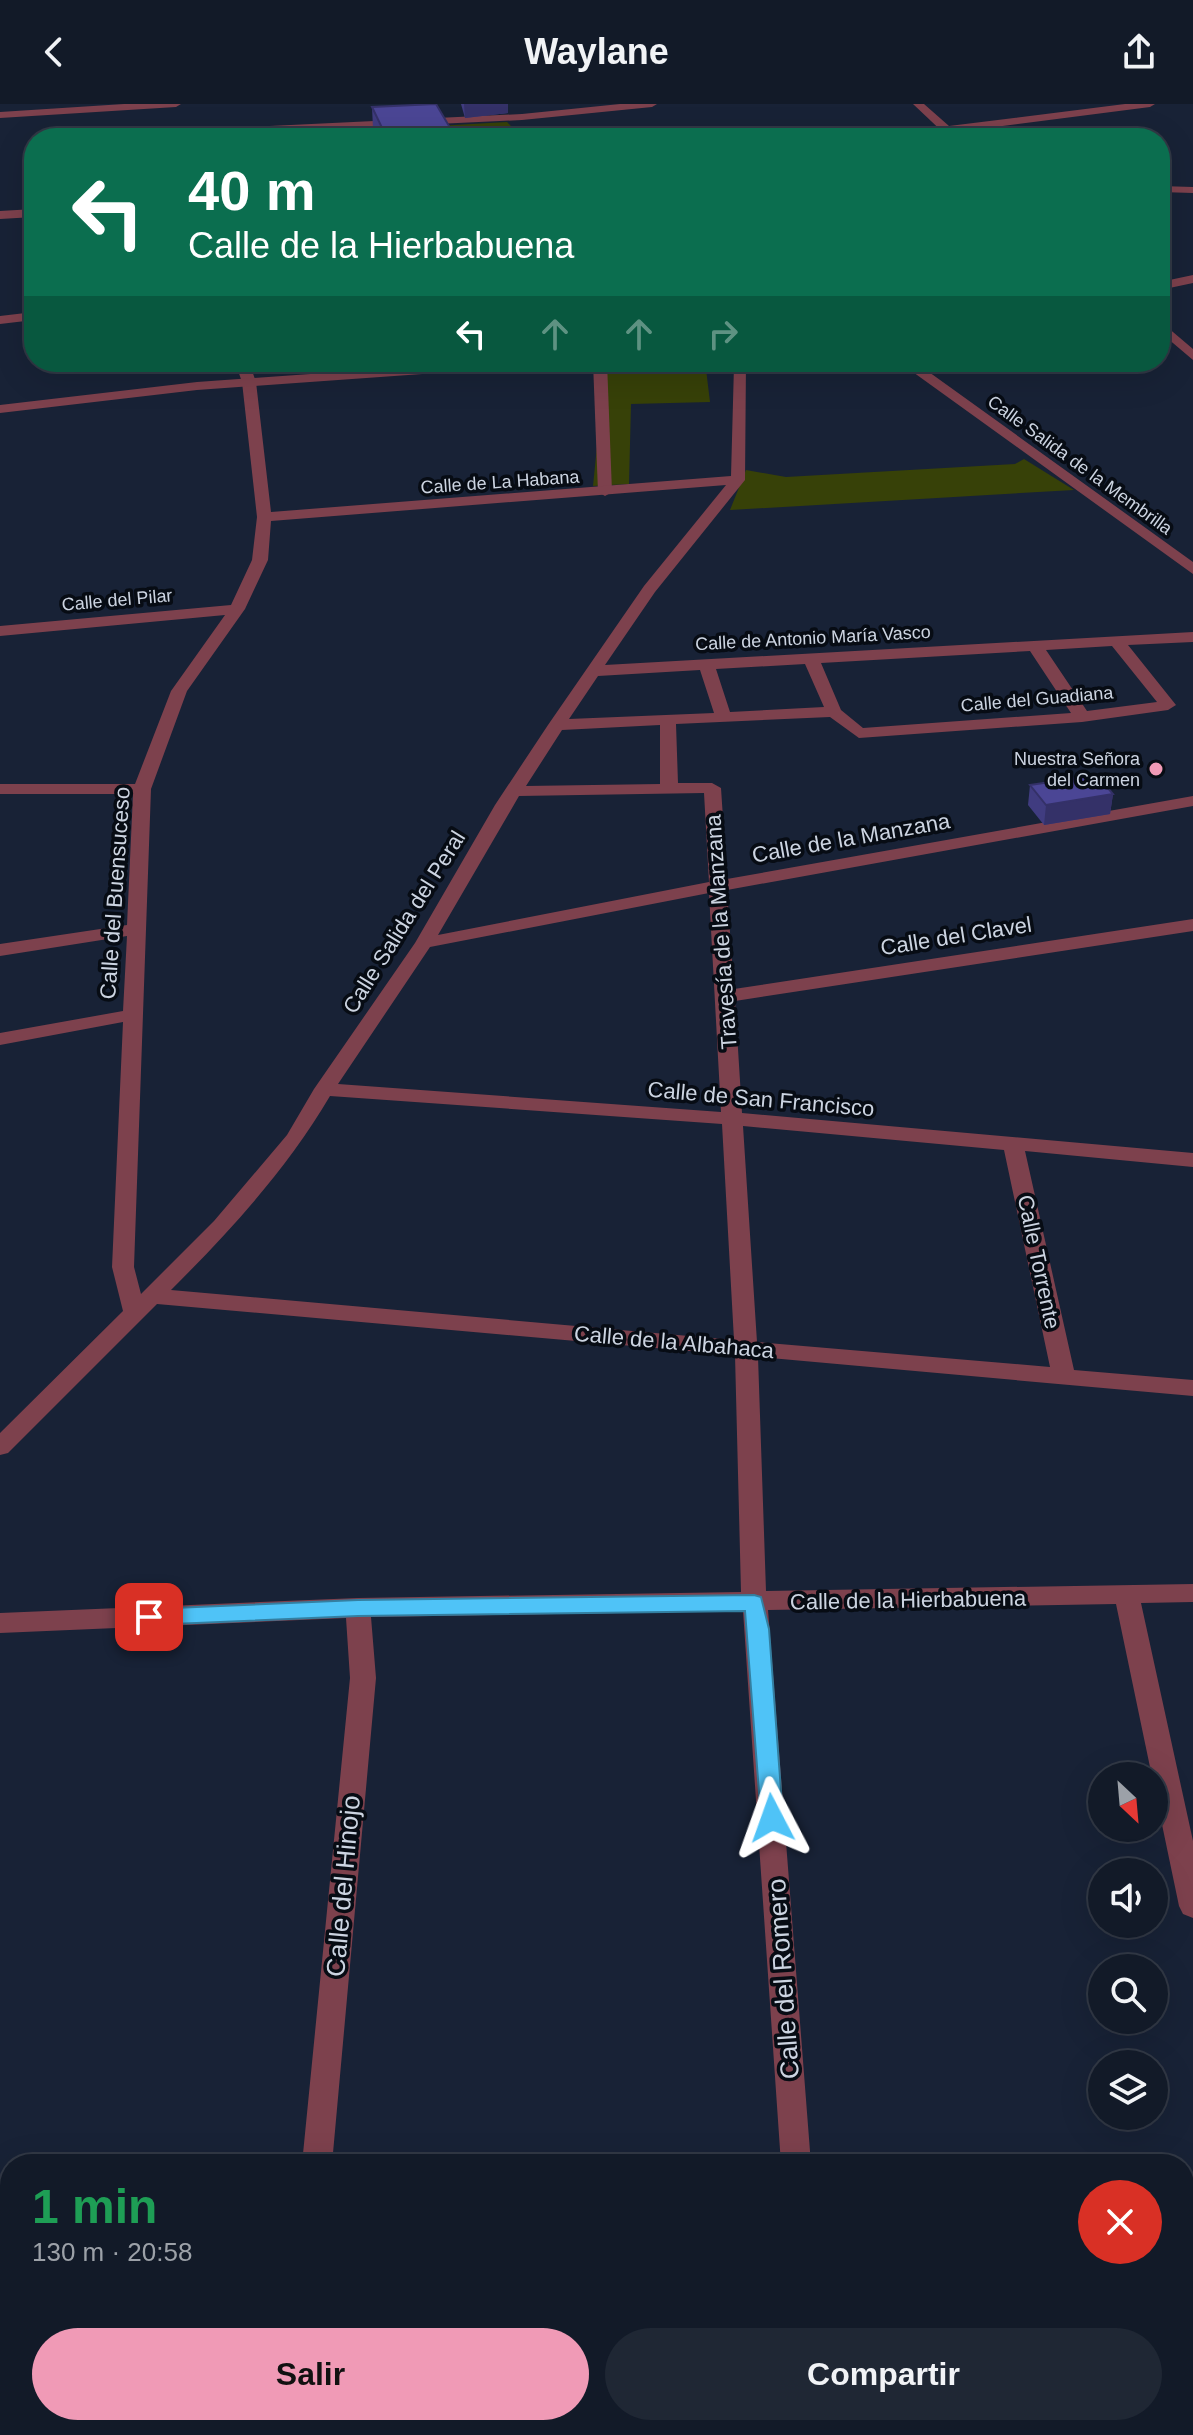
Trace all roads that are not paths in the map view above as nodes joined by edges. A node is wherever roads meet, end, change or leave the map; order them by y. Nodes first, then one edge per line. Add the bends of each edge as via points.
1 (162, 104) edge
2 (176, 104) edge
3 (511, 104) edge
4 (652, 104) edge
5 (918, 104) edge
6 (1150, 104) edge
7 (0, 115) edge
8 (522, 117) junction
9 (164, 128) edge
10 (315, 128) edge
11 (533, 128) edge
12 (944, 128) edge
13 (991, 128) edge
14 (1170, 189) edge
15 (1193, 190) edge
16 (24, 214) edge
17 (0, 215) edge
18 (1193, 279) edge
19 (1170, 284) edge
20 (24, 317) edge
21 (0, 320) edge
22 (1170, 334) edge
23 (1193, 356) edge
24 (246, 372) edge
25 (392, 372) edge
26 (600, 372) edge
27 (740, 372) edge
28 (920, 372) edge
29 (249, 382) junction
30 (0, 409) edge
31 (738, 480) junction
32 (605, 492) junction
33 (264, 517) junction
34 (1193, 569) edge
35 (237, 609) junction
36 (0, 631) edge
37 (1193, 637) edge
38 (1117, 642) junction
39 (1035, 646) junction
40 (811, 659) junction
41 (706, 664) junction
42 (593, 671) junction
43 (834, 712) junction
44 (723, 715) junction
45 (1082, 717) junction
46 (668, 718) junction
47 (556, 725) junction
48 (0, 789) edge
49 (142, 789) junction
50 (669, 789) junction
51 (515, 791) junction
52 (1193, 801) edge
53 (718, 886) junction
54 (1193, 925) edge
55 (135, 929) junction
56 (424, 943) junction
57 (0, 950) edge
58 (726, 996) junction
59 (131, 1015) junction
60 (0, 1039) edge
61 (324, 1089) junction
62 (733, 1119) junction
63 (1013, 1145) junction
64 (1193, 1160) edge
65 (155, 1296) junction
66 (135, 1314) junction
67 (745, 1348) junction
68 (1064, 1378) junction
69 (1193, 1388) edge
70 (0, 1447) edge
71 (1193, 1593) edge
72 (1127, 1596) junction
73 (754, 1603) junction
74 (358, 1608) junction
75 (0, 1623) edge
76 (1193, 1906) edge
77 (318, 2154) edge
78 (795, 2154) edge

1 - 2 street
1 - 7 street
1 - 9 street
3 - 8 street
4 - 8 street
5 - 12 street
6 - 13 street
8 - 10 street
8 - 11 street
14 - 15 street
16 - 17 street
18 - 19 street
20 - 21 street
22 - 23 street
24 - 29 street, Calle del Buensuceso
25 - 29 street
26 - 32 street
27 - 31 street
28 - 34 street, Calle Salida de la Membrilla
29 - 30 street
29 - 33 street, Calle del Buensuceso
31 - 32 street, Calle de La Habana
31 - 42 street, Calle Salida del Peral via 649,589
32 - 33 street, Calle de La Habana
33 - 35 street, Calle del Buensuceso via 260,560
35 - 36 street, Calle del Pilar
35 - 49 street, Calle del Buensuceso via 179,691
37 - 38 street, Calle de Antonio María Vasco
38 - 39 street, Calle de Antonio María Vasco
38 - 45 street, Calle del Guadiana via 1168,705
39 - 40 street, Calle de Antonio María Vasco
39 - 45 street
40 - 41 street, Calle de Antonio María Vasco
40 - 43 street
41 - 42 street, Calle de Antonio María Vasco
41 - 44 street
42 - 47 street, Calle Salida del Peral
43 - 44 street
43 - 45 street, Calle del Guadiana via 859,733
44 - 46 street
46 - 47 street
46 - 50 street
47 - 51 street, Calle Salida del Peral
48 - 49 street
49 - 55 street, Calle del Buensuceso
50 - 51 street
50 - 53 street, Travesía de la Manzana via 712,788
51 - 56 street, Calle Salida del Peral
52 - 53 street, Calle de la Manzana
53 - 56 street, Calle de la Manzana
53 - 58 street, Travesía de la Manzana
54 - 58 street, Calle del Clavel
55 - 57 street
55 - 59 street, Calle del Buensuceso
56 - 61 street, Calle Salida del Peral
58 - 62 street, Travesía de la Manzana
59 - 60 street
59 - 66 street, Calle del Buensuceso via 123,1267
61 - 62 street, Calle de San Francisco
61 - 65 street, Calle Salida del Peral via 295,1138
62 - 63 street, Calle de San Francisco
62 - 67 street, Travesía de la Manzana
63 - 64 street, Calle de San Francisco
63 - 68 street, Calle Torrente
65 - 66 street, Calle Salida del Peral
65 - 67 street, Calle de la Albahaca
66 - 70 street, Calle Salida del Peral
67 - 68 street, Calle de la Albahaca
67 - 73 street, Travesía de la Manzana
68 - 69 street, Calle de la Albahaca
71 - 72 street, Calle de la Hierbabuena
72 - 73 street, Calle de la Hierbabuena
72 - 76 street
73 - 74 street, Calle de la Hierbabuena
73 - 78 street, Calle del Romero
74 - 75 street, Calle de la Hierbabuena
74 - 77 street, Calle del Hinojo via 363,1678

